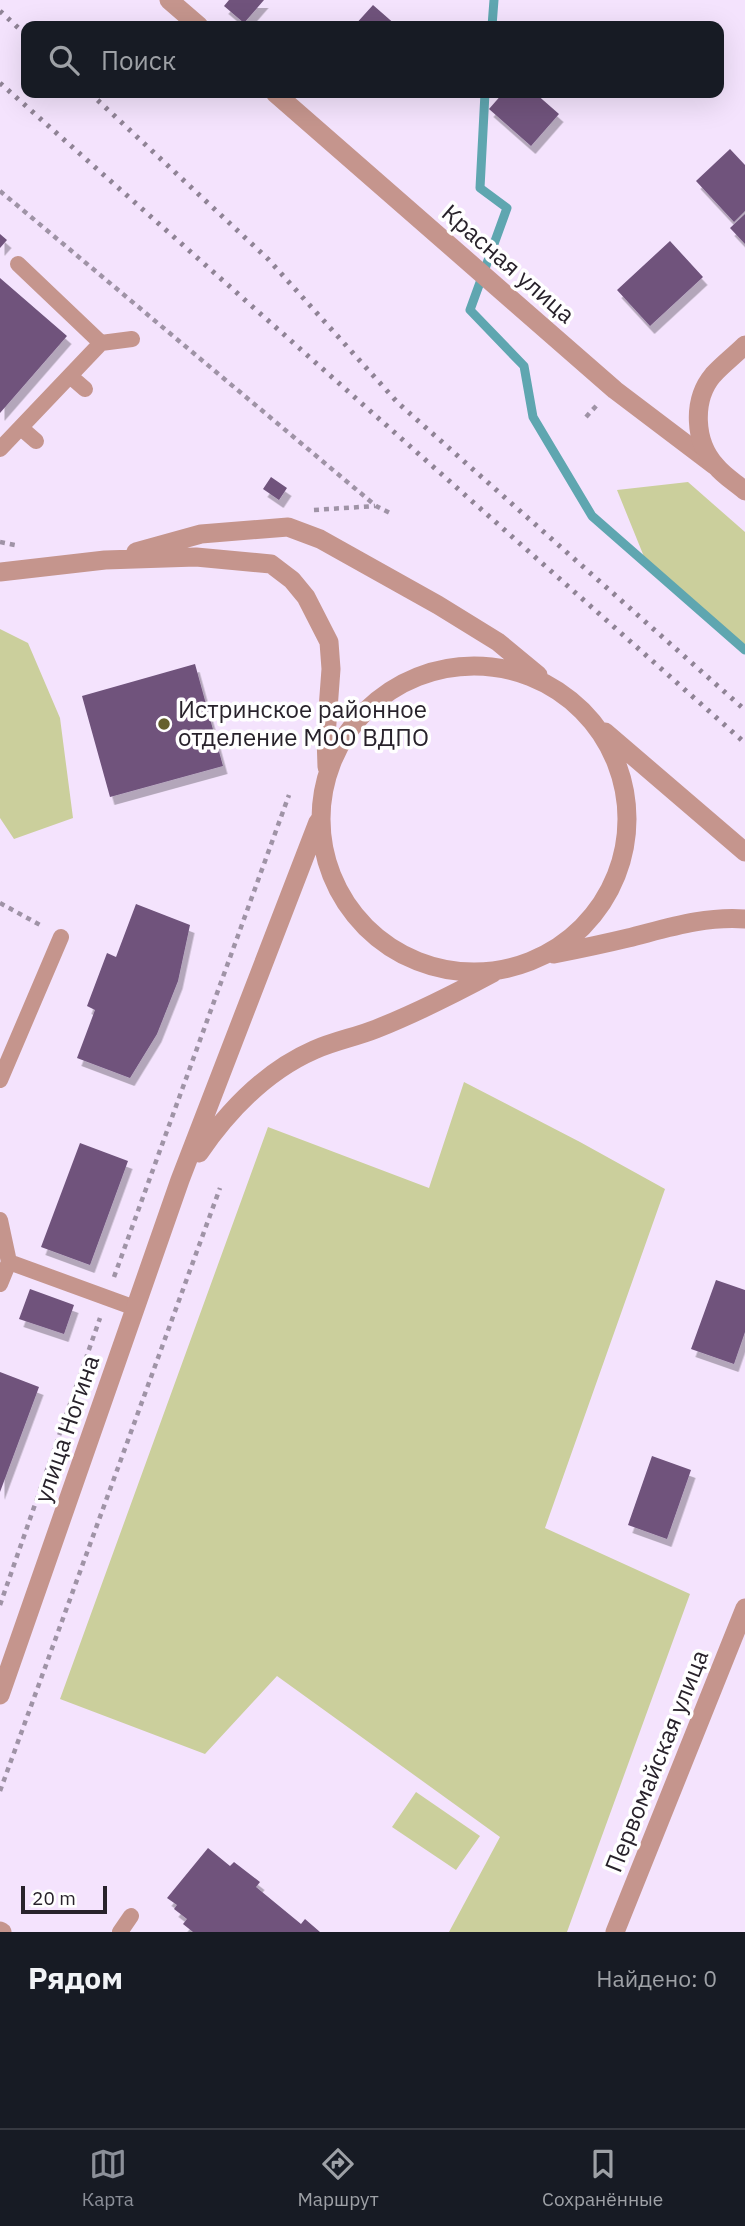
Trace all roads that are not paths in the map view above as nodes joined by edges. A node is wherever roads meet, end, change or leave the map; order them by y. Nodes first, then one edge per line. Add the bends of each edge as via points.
1 (169, 0) edge
2 (193, 21) edge
3 (281, 98) edge
4 (18, 264) dead end
5 (132, 339) dead end
6 (102, 343) junction
7 (745, 345) edge
8 (70, 376) junction
9 (85, 388) dead end
10 (21, 428) junction
11 (36, 441) dead end
12 (0, 449) edge
13 (714, 465) junction
14 (745, 491) edge
15 (105, 560) junction
16 (0, 572) edge
17 (553, 688) junction
18 (593, 723) junction
19 (327, 774) junction
20 (320, 816) junction
21 (745, 852) edge
22 (745, 919) edge
23 (61, 937) road end
24 (546, 956) junction
25 (498, 971) junction
26 (0, 1080) edge
27 (180, 1180) junction
28 (0, 1220) edge
29 (9, 1262) junction
30 (0, 1284) edge
31 (135, 1308) junction
32 (745, 1608) edge
33 (0, 1695) edge
34 (131, 1916) dead end
35 (120, 1932) edge
36 (615, 1932) edge

1 - 2 street
3 - 13 street, Красная улица via 615,390
4 - 6 lane
5 - 6 lane
6 - 8 lane
7 - 13 street via 701,394 700,435
8 - 9 lane
8 - 10 lane
10 - 11 lane
10 - 12 lane
13 - 14 street, Красная улица
15 - 16 street
15 - 17 street via 201,534 288,527 320,538 438,605 498,642
15 - 19 street via 196,557 271,564 292,580 329,642
17 - 18 street
17 - 19 street via 503,668 476,665 424,674 399,685 358,718
18 - 21 street
18 - 24 street via 608,745 622,782 625,848 606,898 590,920
19 - 20 street
20 - 25 street via 328,869 347,904 373,935 432,966
20 - 27 street
22 - 24 street via 701,920
23 - 26 lane
24 - 25 street
25 - 27 street via 442,1001 314,1050 279,1070 244,1097
27 - 31 street, улица Ногина
28 - 29 lane
29 - 30 lane
29 - 31 lane
31 - 33 street, улица Ногина
32 - 36 street, Первомайская улица
34 - 35 lane

